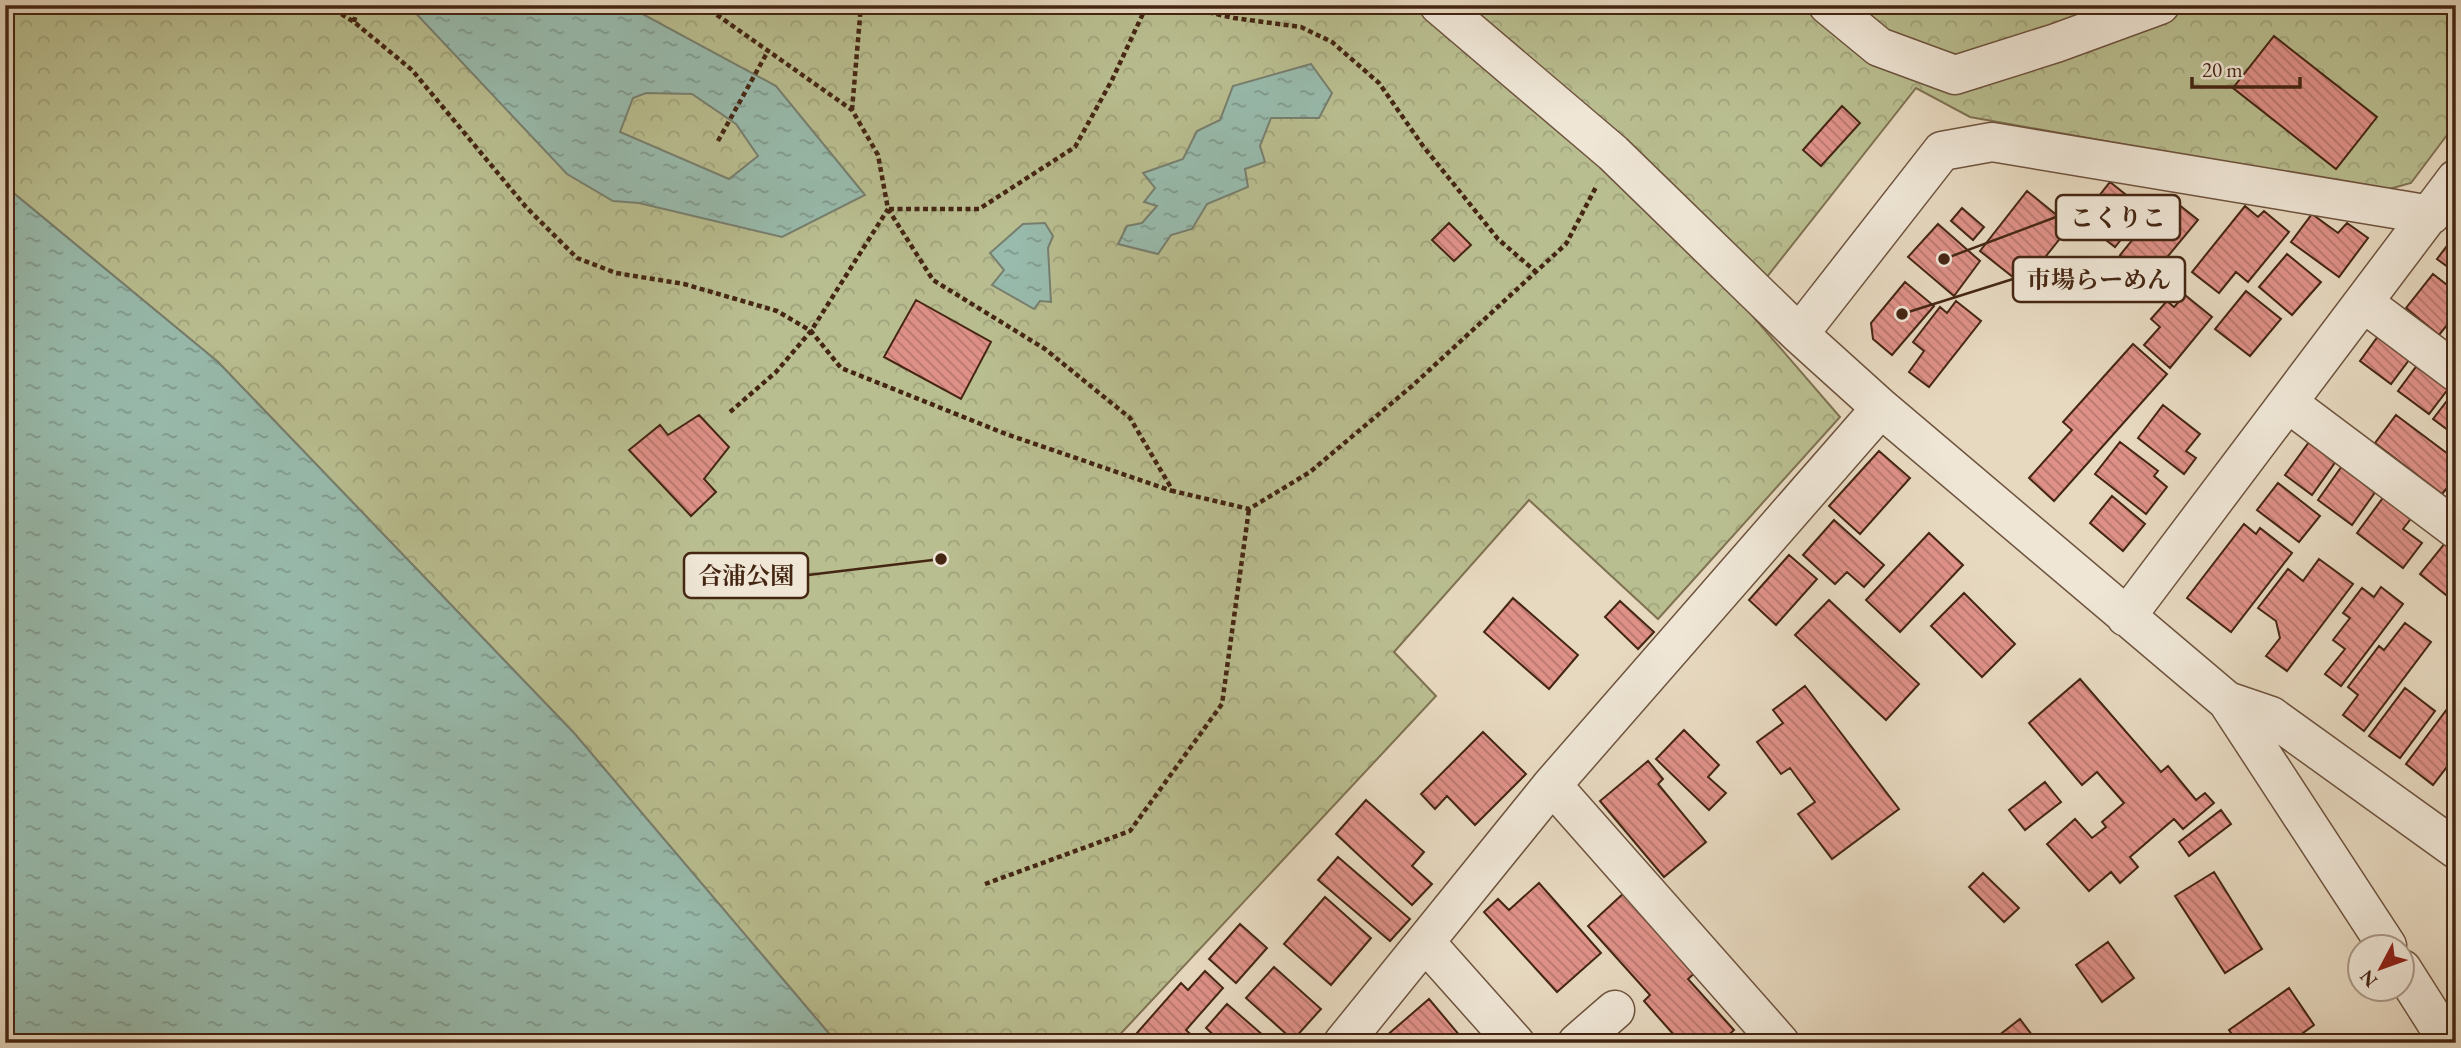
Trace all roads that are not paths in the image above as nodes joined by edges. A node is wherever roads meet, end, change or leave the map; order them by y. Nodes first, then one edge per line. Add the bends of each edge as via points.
1 (1439, 5) edge
2 (1828, 5) edge
3 (2160, 5) edge
4 (2448, 193) edge
5 (2364, 303) junction
6 (1799, 334) junction
7 (2456, 372) edge
8 (2288, 403) junction
9 (1881, 408) junction
10 (2456, 529) edge
11 (2126, 617) junction
12 (2227, 701) junction
13 (1552, 785) junction
14 (2456, 849) edge
15 (2377, 932) edge
16 (1425, 942) junction
17 (2416, 991) edge
18 (1615, 1010) dead end
19 (1343, 1043) edge
20 (1515, 1043) edge
21 (1577, 1043) edge
22 (1780, 1043) edge
23 (2449, 1043) edge

1 - 6 street via 1613,153
2 - 3 street via 1879,47 1955,75
4 - 5 street
4 - 6 street via 1992,142 1942,151
5 - 7 street
5 - 8 street
6 - 9 street
8 - 10 street
8 - 11 street
9 - 11 street
9 - 13 street
11 - 12 street
12 - 14 street via 2272,716
12 - 15 street
13 - 16 street
13 - 22 street
16 - 19 street
16 - 20 street
17 - 23 street
18 - 21 street

